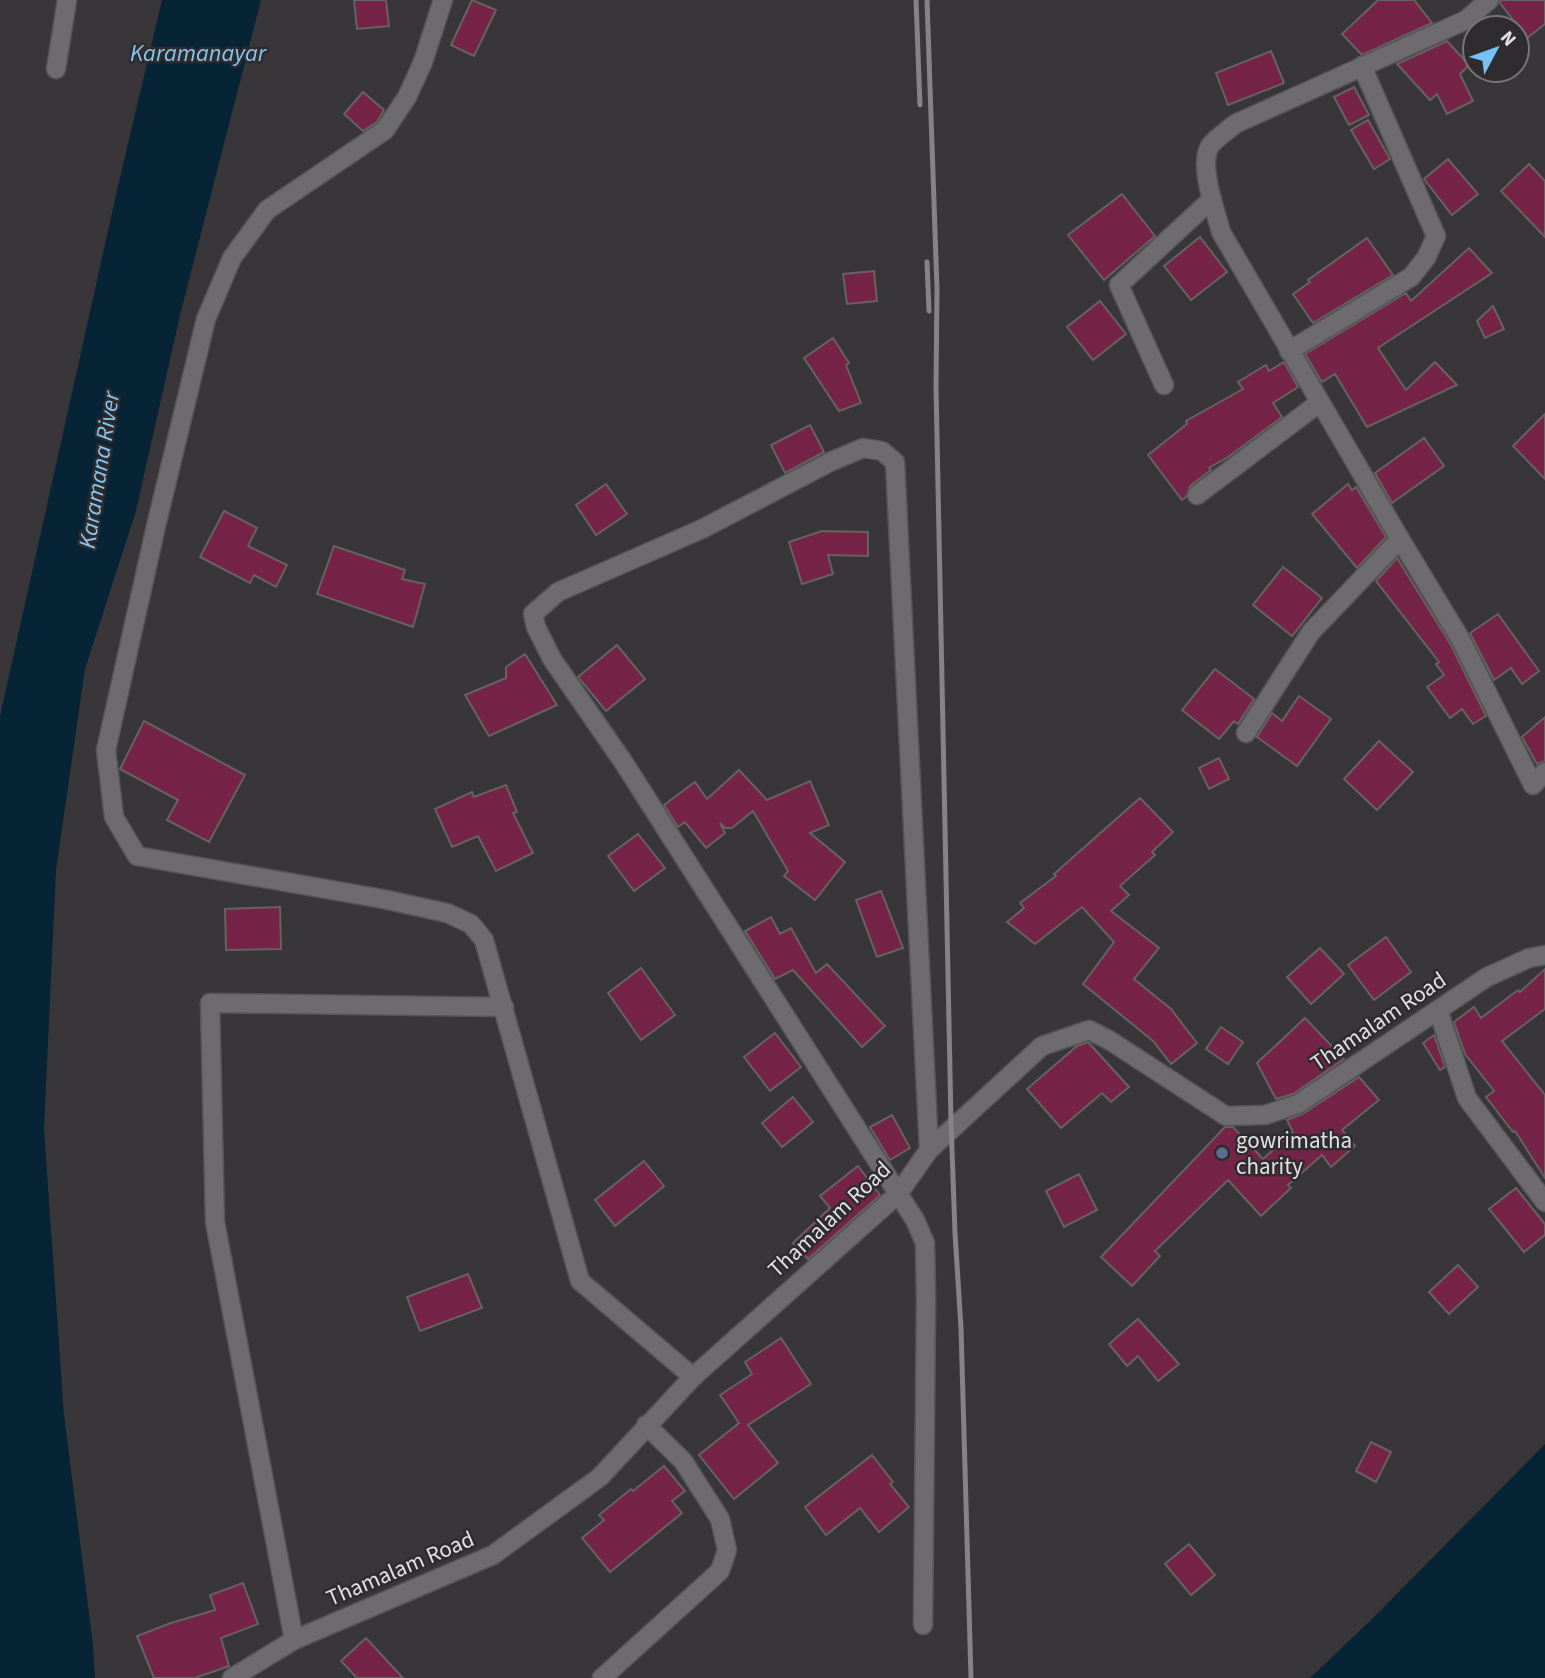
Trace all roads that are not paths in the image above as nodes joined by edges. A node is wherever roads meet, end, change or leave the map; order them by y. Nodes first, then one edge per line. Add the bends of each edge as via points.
1 (67, 0) edge
2 (443, 0) edge
3 (1489, 0) edge
4 (1362, 66) junction
5 (56, 69) dead end
6 (1212, 199) junction
7 (1289, 351) junction
8 (1164, 385) dead end
9 (1320, 403) junction
10 (1197, 495) dead end
11 (1400, 539) junction
12 (1246, 733) dead end
13 (1545, 772) edge
14 (1545, 955) edge
15 (504, 1007) junction
16 (1438, 1010) junction
17 (929, 1150) junction
18 (898, 1194) junction
19 (1545, 1202) edge
20 (693, 1377) junction
21 (646, 1425) junction
22 (923, 1625) dead end
23 (294, 1640) junction
24 (232, 1678) edge
25 (602, 1678) edge

1 - 5 street
2 - 15 street via 423,62 385,131 267,210 232,258 206,319 106,750 114,817 137,856 447,913 471,924 484,940
3 - 4 street via 1466,20
4 - 6 street via 1235,124 1209,147 1206,166
4 - 7 street via 1436,236 1411,277
6 - 7 street via 1221,232
6 - 8 street via 1119,285
7 - 9 street
9 - 10 street
9 - 11 street
11 - 12 street via 1311,632
11 - 13 street via 1461,640 1533,785
14 - 16 street, Thamalam Road via 1487,977
15 - 20 street via 580,1281
15 - 23 street via 210,1003 215,1222
16 - 17 street, Thamalam Road via 1298,1104 1265,1115 1226,1116 1089,1030 1042,1046
16 - 19 street via 1467,1098
17 - 18 street, Thamalam Road
17 - 18 street via 895,462 882,451 863,448 702,529 558,592 533,614 552,659 624,763
18 - 20 street, Thamalam Road
18 - 22 street via 925,1243
20 - 21 street, Thamalam Road
21 - 23 street, Thamalam Road via 600,1477 493,1555
21 - 25 street via 683,1461 720,1519 727,1550 720,1571
23 - 24 street, Thamalam Road

